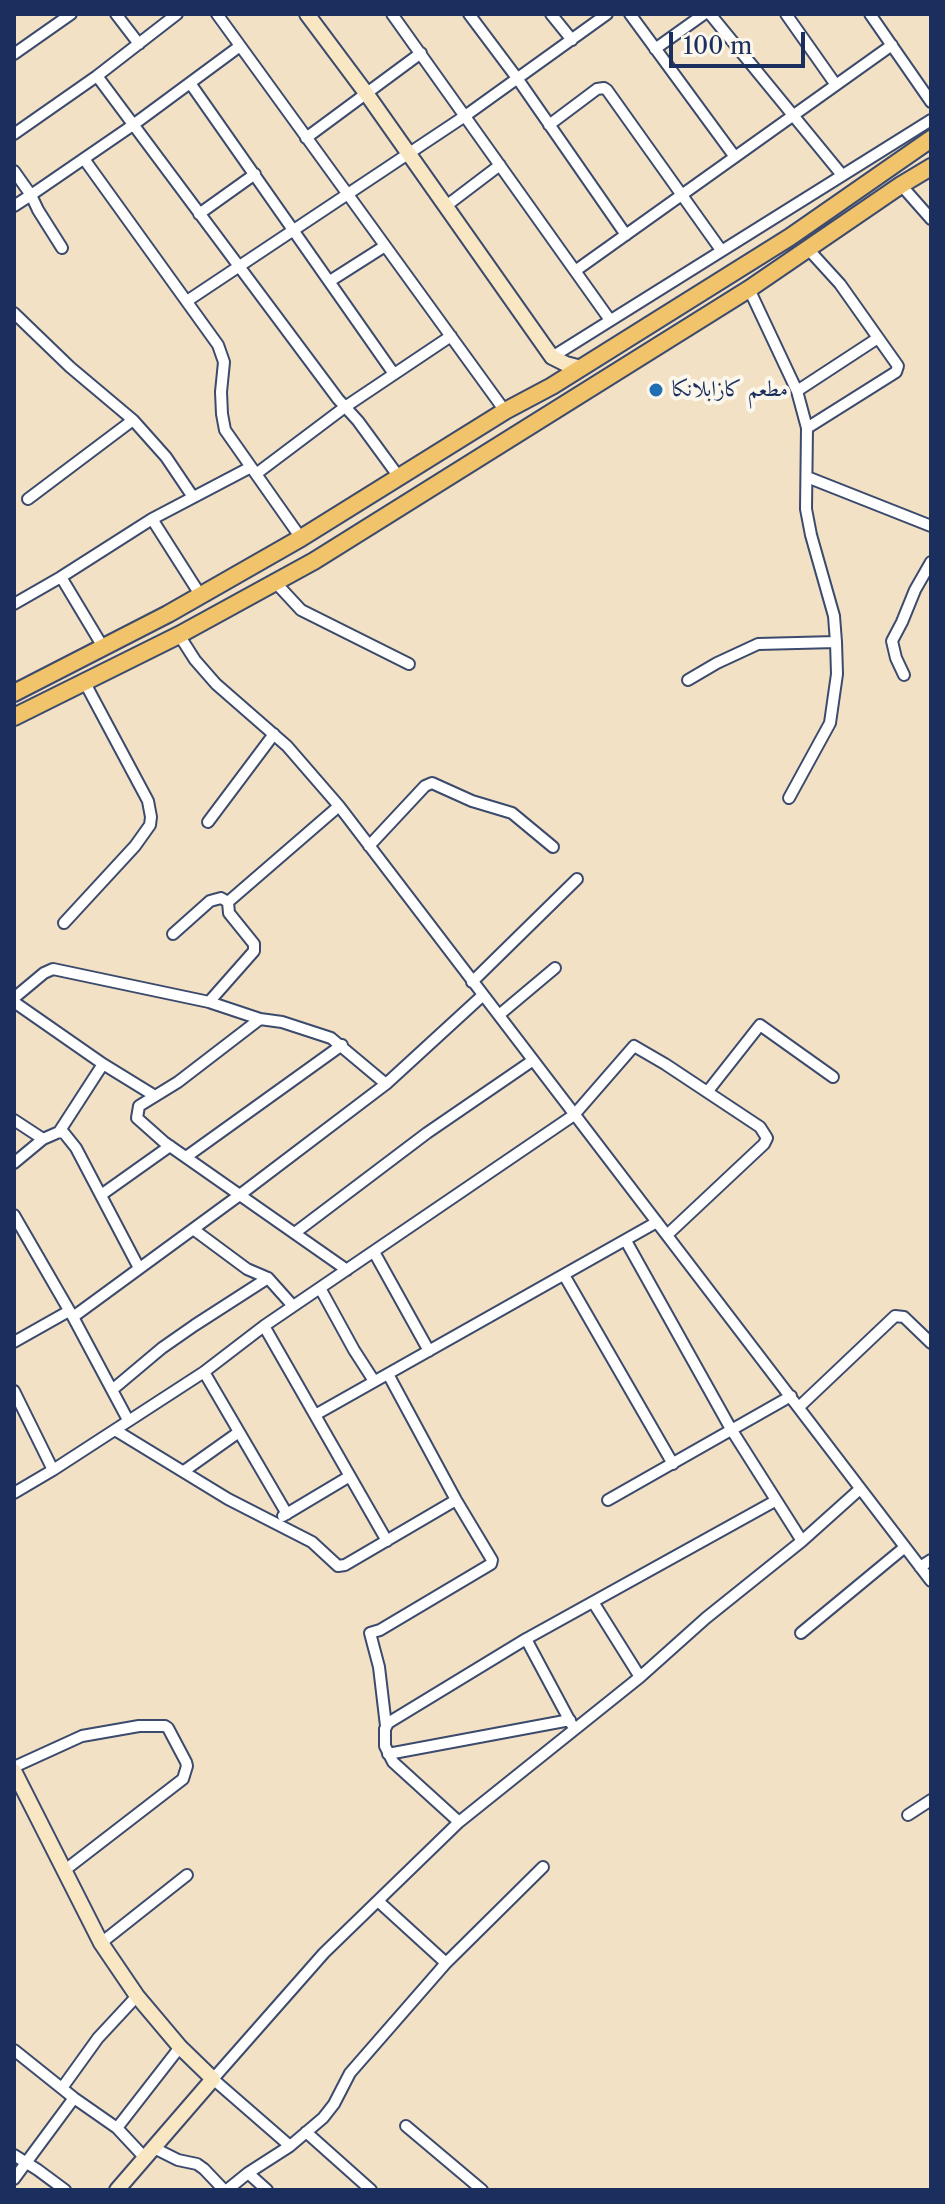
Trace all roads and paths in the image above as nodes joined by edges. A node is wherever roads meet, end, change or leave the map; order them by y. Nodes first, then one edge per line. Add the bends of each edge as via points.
1 (71, 14) edge
2 (116, 14) edge
3 (177, 14) edge
4 (217, 14) edge
5 (307, 14) edge
6 (392, 14) edge
7 (485, 14) edge
8 (551, 14) edge
9 (607, 14) edge
10 (630, 14) edge
11 (707, 14) edge
12 (786, 14) edge
13 (870, 14) edge
14 (472, 18) edge
15 (572, 40) junction
16 (139, 44) junction
17 (892, 45) junction
18 (240, 46) junction
19 (655, 49) junction
20 (421, 53) junction
21 (14, 54) edge
22 (97, 76) junction
23 (517, 78) junction
24 (190, 83) junction
25 (836, 85) junction
26 (366, 93) junction
27 (931, 102) edge
28 (793, 115) junction
29 (465, 116) junction
30 (931, 120) edge
31 (133, 125) junction
32 (549, 125) junction
33 (14, 134) edge
34 (306, 138) junction
35 (931, 139) edge
36 (409, 154) junction
37 (735, 157) junction
38 (84, 159) junction
39 (500, 165) junction
40 (931, 167) edge
41 (14, 171) edge
42 (255, 174) junction
43 (842, 175) junction
44 (901, 185) junction
45 (347, 194) junction
46 (31, 195) junction
47 (682, 195) junction
48 (14, 206) edge
49 (446, 206) junction
50 (199, 214) junction
51 (931, 219) edge
52 (294, 230) junction
53 (626, 235) junction
54 (385, 246) junction
55 (62, 248) dead end
56 (721, 250) junction
57 (809, 250) junction
58 (240, 266) junction
59 (575, 271) junction
60 (330, 281) junction
61 (749, 289) junction
62 (187, 301) junction
63 (14, 313) edge
64 (610, 320) junction
65 (451, 336) junction
66 (878, 338) junction
67 (552, 357) junction
68 (581, 368) junction
69 (394, 374) junction
70 (552, 386) junction
71 (797, 391) junction
72 (345, 407) junction
73 (505, 411) junction
74 (133, 420) junction
75 (807, 428) junction
76 (254, 470) junction
77 (399, 477) junction
78 (807, 477) junction
79 (193, 497) junction
80 (28, 499) dead end
81 (152, 519) junction
82 (931, 526) edge
83 (301, 538) junction
84 (930, 567) edge
85 (61, 577) junction
86 (275, 582) junction
87 (201, 596) junction
88 (14, 604) edge
89 (179, 635) junction
90 (836, 642) junction
91 (103, 647) junction
92 (409, 664) dead end
93 (904, 675) dead end
94 (688, 680) dead end
95 (85, 683) junction
96 (14, 693) edge
97 (14, 717) edge
98 (274, 734) junction
99 (789, 798) dead end
100 (339, 806) junction
101 (208, 822) dead end
102 (369, 846) junction
103 (553, 847) dead end
104 (577, 879) dead end
105 (228, 902) junction
106 (64, 923) dead end
107 (173, 934) dead end
108 (555, 968) dead end
109 (472, 982) junction
110 (482, 996) junction
111 (14, 1000) edge
112 (209, 1002) junction
113 (499, 1015) junction
114 (260, 1019) junction
115 (342, 1045) junction
116 (532, 1061) junction
117 (103, 1064) junction
118 (833, 1077) dead end
119 (386, 1084) junction
120 (708, 1091) junction
121 (155, 1096) junction
122 (574, 1115) junction
123 (14, 1120) edge
124 (59, 1132) junction
125 (43, 1139) junction
126 (170, 1146) junction
127 (186, 1157) junction
128 (14, 1163) edge
129 (241, 1194) junction
130 (101, 1195) junction
131 (14, 1215) edge
132 (657, 1222) junction
133 (193, 1229) junction
134 (296, 1232) junction
135 (667, 1235) junction
136 (626, 1241) junction
137 (374, 1252) junction
138 (139, 1268) junction
139 (347, 1270) junction
140 (564, 1275) junction
141 (268, 1278) junction
142 (320, 1288) junction
143 (293, 1306) junction
144 (71, 1314) junction
145 (264, 1326) junction
146 (14, 1342) edge
147 (931, 1343) edge
148 (429, 1351) junction
149 (204, 1372) junction
150 (388, 1374) junction
151 (374, 1381) junction
152 (112, 1390) junction
153 (14, 1391) edge
154 (791, 1396) junction
155 (799, 1407) junction
156 (315, 1415) junction
157 (128, 1420) junction
158 (731, 1429) junction
159 (115, 1430) junction
160 (239, 1432) junction
161 (673, 1464) junction
162 (53, 1470) junction
163 (184, 1471) junction
164 (350, 1476) junction
165 (860, 1489) junction
166 (14, 1493) edge
167 (456, 1500) junction
168 (608, 1500) dead end
169 (775, 1501) junction
170 (287, 1514) junction
171 (273, 1523) junction
172 (387, 1541) junction
173 (802, 1541) junction
174 (905, 1547) junction
175 (931, 1560) edge
176 (920, 1567) junction
177 (931, 1581) edge
178 (593, 1602) junction
179 (801, 1633) dead end
180 (526, 1639) junction
181 (640, 1677) junction
182 (386, 1726) junction
183 (572, 1726) junction
184 (388, 1754) junction
185 (14, 1769) edge
186 (931, 1800) edge
187 (908, 1815) dead end
188 (459, 1822) junction
189 (543, 1867) dead end
190 (65, 1870) junction
191 (187, 1875) dead end
192 (378, 1901) junction
193 (101, 1943) junction
194 (446, 1963) junction
195 (137, 1996) junction
196 (180, 2047) junction
197 (14, 2050) edge
198 (213, 2079) junction
199 (62, 2088) junction
200 (74, 2098) junction
201 (406, 2126) dead end
202 (117, 2128) junction
203 (306, 2132) junction
204 (290, 2146) junction
205 (149, 2153) junction
206 (14, 2155) edge
207 (26, 2162) junction
208 (248, 2173) junction
209 (14, 2179) edge
210 (65, 2190) edge
211 (117, 2190) edge
212 (226, 2190) edge
213 (267, 2190) edge
214 (371, 2190) edge
215 (482, 2190) edge

1 - 21 street
2 - 16 street
3 - 16 street
4 - 18 street
5 - 26 street
6 - 20 street
7 - 14 street
8 - 15 street
9 - 15 street
10 - 19 street
11 - 19 street
11 - 28 street
12 - 25 street
13 - 17 street
14 - 23 street
15 - 23 street
16 - 22 street
17 - 25 street
17 - 27 street
18 - 24 street
18 - 34 street
19 - 37 street
20 - 26 street
20 - 29 street
22 - 31 street
22 - 33 street
23 - 29 street
23 - 32 street
24 - 31 street
24 - 42 street
25 - 28 street
26 - 34 street
26 - 36 street
28 - 37 street
28 - 43 street
29 - 36 street
29 - 39 street
30 - 43 street
31 - 38 street
31 - 50 street
32 - 47 street via 604,88
32 - 53 street
34 - 45 street
35 - 68 main road via 790,237
36 - 45 street
36 - 49 street
37 - 47 street
38 - 46 street
38 - 62 street
39 - 49 street
39 - 59 street
40 - 44 main road
41 - 46 street
42 - 50 street
42 - 52 street
43 - 56 street
44 - 51 street
44 - 57 main road
45 - 52 street
45 - 54 street
46 - 48 street
46 - 55 street
47 - 53 street
47 - 56 street
49 - 67 street
50 - 58 street
52 - 58 street
52 - 60 street
53 - 59 street
54 - 60 street
54 - 65 street
56 - 64 street
57 - 61 main road
57 - 66 street
58 - 62 street
58 - 72 street
59 - 64 street
60 - 69 street
61 - 71 street
61 - 86 main road
62 - 76 street via 222,354 225,430
63 - 74 street
64 - 67 street
65 - 69 street
65 - 73 street
66 - 71 street
66 - 75 street via 896,372
67 - 68 street
67 - 70 street
68 - 70 main road
69 - 72 street
70 - 73 main road
71 - 75 street
72 - 76 street
72 - 77 street
73 - 77 main road
74 - 79 street
74 - 80 street
75 - 78 street
76 - 79 street
76 - 83 street
77 - 83 main road
78 - 82 street
78 - 90 street via 811,535
79 - 81 street
81 - 85 street
81 - 87 street
83 - 87 main road
84 - 93 street via 892,641
85 - 88 street
85 - 91 street
86 - 89 main road
86 - 92 street via 301,610
87 - 91 main road
89 - 95 main road
89 - 98 street via 216,684
90 - 94 street via 758,644
90 - 99 street via 830,723
91 - 96 main road
95 - 97 main road
95 - 106 street via 148,801 151,817 135,846
98 - 100 street
98 - 101 street
100 - 102 street
100 - 105 street
102 - 103 street via 432,783 512,813
102 - 109 street
104 - 109 street
105 - 107 street via 210,901
105 - 112 street via 232,919 254,951
108 - 113 street
109 - 110 street
110 - 113 street
110 - 119 street
111 - 112 street via 53,969
111 - 117 street
112 - 114 street
113 - 116 street
114 - 115 street via 324,1034
114 - 121 street
115 - 119 street
115 - 127 street
116 - 122 street
116 - 134 street
117 - 121 street
117 - 124 street
118 - 120 street via 760,1025
119 - 129 street
120 - 122 street via 634,1046
120 - 135 street via 760,1127 767,1138
121 - 126 street via 139,1106 137,1118
122 - 132 street
122 - 137 street
123 - 125 street
124 - 125 street
124 - 130 street via 76,1148
125 - 128 street
126 - 127 street
126 - 130 street
127 - 129 street
129 - 133 street
129 - 134 street
130 - 138 street
131 - 144 street
132 - 135 street
132 - 136 street
133 - 138 street
133 - 141 street
134 - 139 street
135 - 154 street
136 - 140 street
136 - 158 street
137 - 139 street
137 - 148 street
138 - 144 street
139 - 142 street
140 - 148 street
140 - 161 street
141 - 143 street
141 - 152 street via 184,1332
142 - 143 street
142 - 151 street
143 - 145 street
144 - 146 street
144 - 152 street
145 - 149 street
145 - 156 street
147 - 155 street via 904,1317 895,1316
148 - 150 street
149 - 157 street
149 - 160 street
150 - 151 street
150 - 167 street
151 - 156 street
152 - 157 street
153 - 162 street
154 - 155 street
154 - 158 street
155 - 165 street
156 - 164 street
157 - 159 street
158 - 161 street
158 - 169 street
159 - 162 street
159 - 163 street
160 - 163 street
160 - 170 street
161 - 168 street
162 - 166 street
163 - 171 street
164 - 170 street
164 - 172 street
165 - 173 street
165 - 174 street
167 - 172 street
167 - 182 street via 491,1562 370,1633
169 - 173 street
169 - 178 street
170 - 171 street
171 - 172 street via 312,1542 341,1566
173 - 181 street
174 - 176 street
174 - 179 street
175 - 176 street
176 - 177 street
178 - 180 street
178 - 181 street
180 - 182 street
180 - 183 street
181 - 183 street
182 - 184 street
183 - 184 street
183 - 188 street
184 - 188 street
185 - 190 street
185 - 190 street via 82,1736 139,1726 168,1728 186,1762 183,1779
186 - 187 street
188 - 192 street
189 - 194 street
190 - 193 street
191 - 193 street
192 - 194 street
192 - 198 street via 324,1953
193 - 195 street
194 - 203 street via 350,2073 323,2118
195 - 196 street
195 - 199 street
196 - 198 street
196 - 202 street
197 - 199 street
198 - 204 street
198 - 205 street
199 - 200 street
200 - 202 street
200 - 207 street
201 - 215 street
202 - 205 street
203 - 204 street
203 - 214 street
204 - 208 street
205 - 211 street
205 - 212 street via 197,2164
206 - 207 street
207 - 209 street
207 - 210 street
208 - 212 street
208 - 213 street

